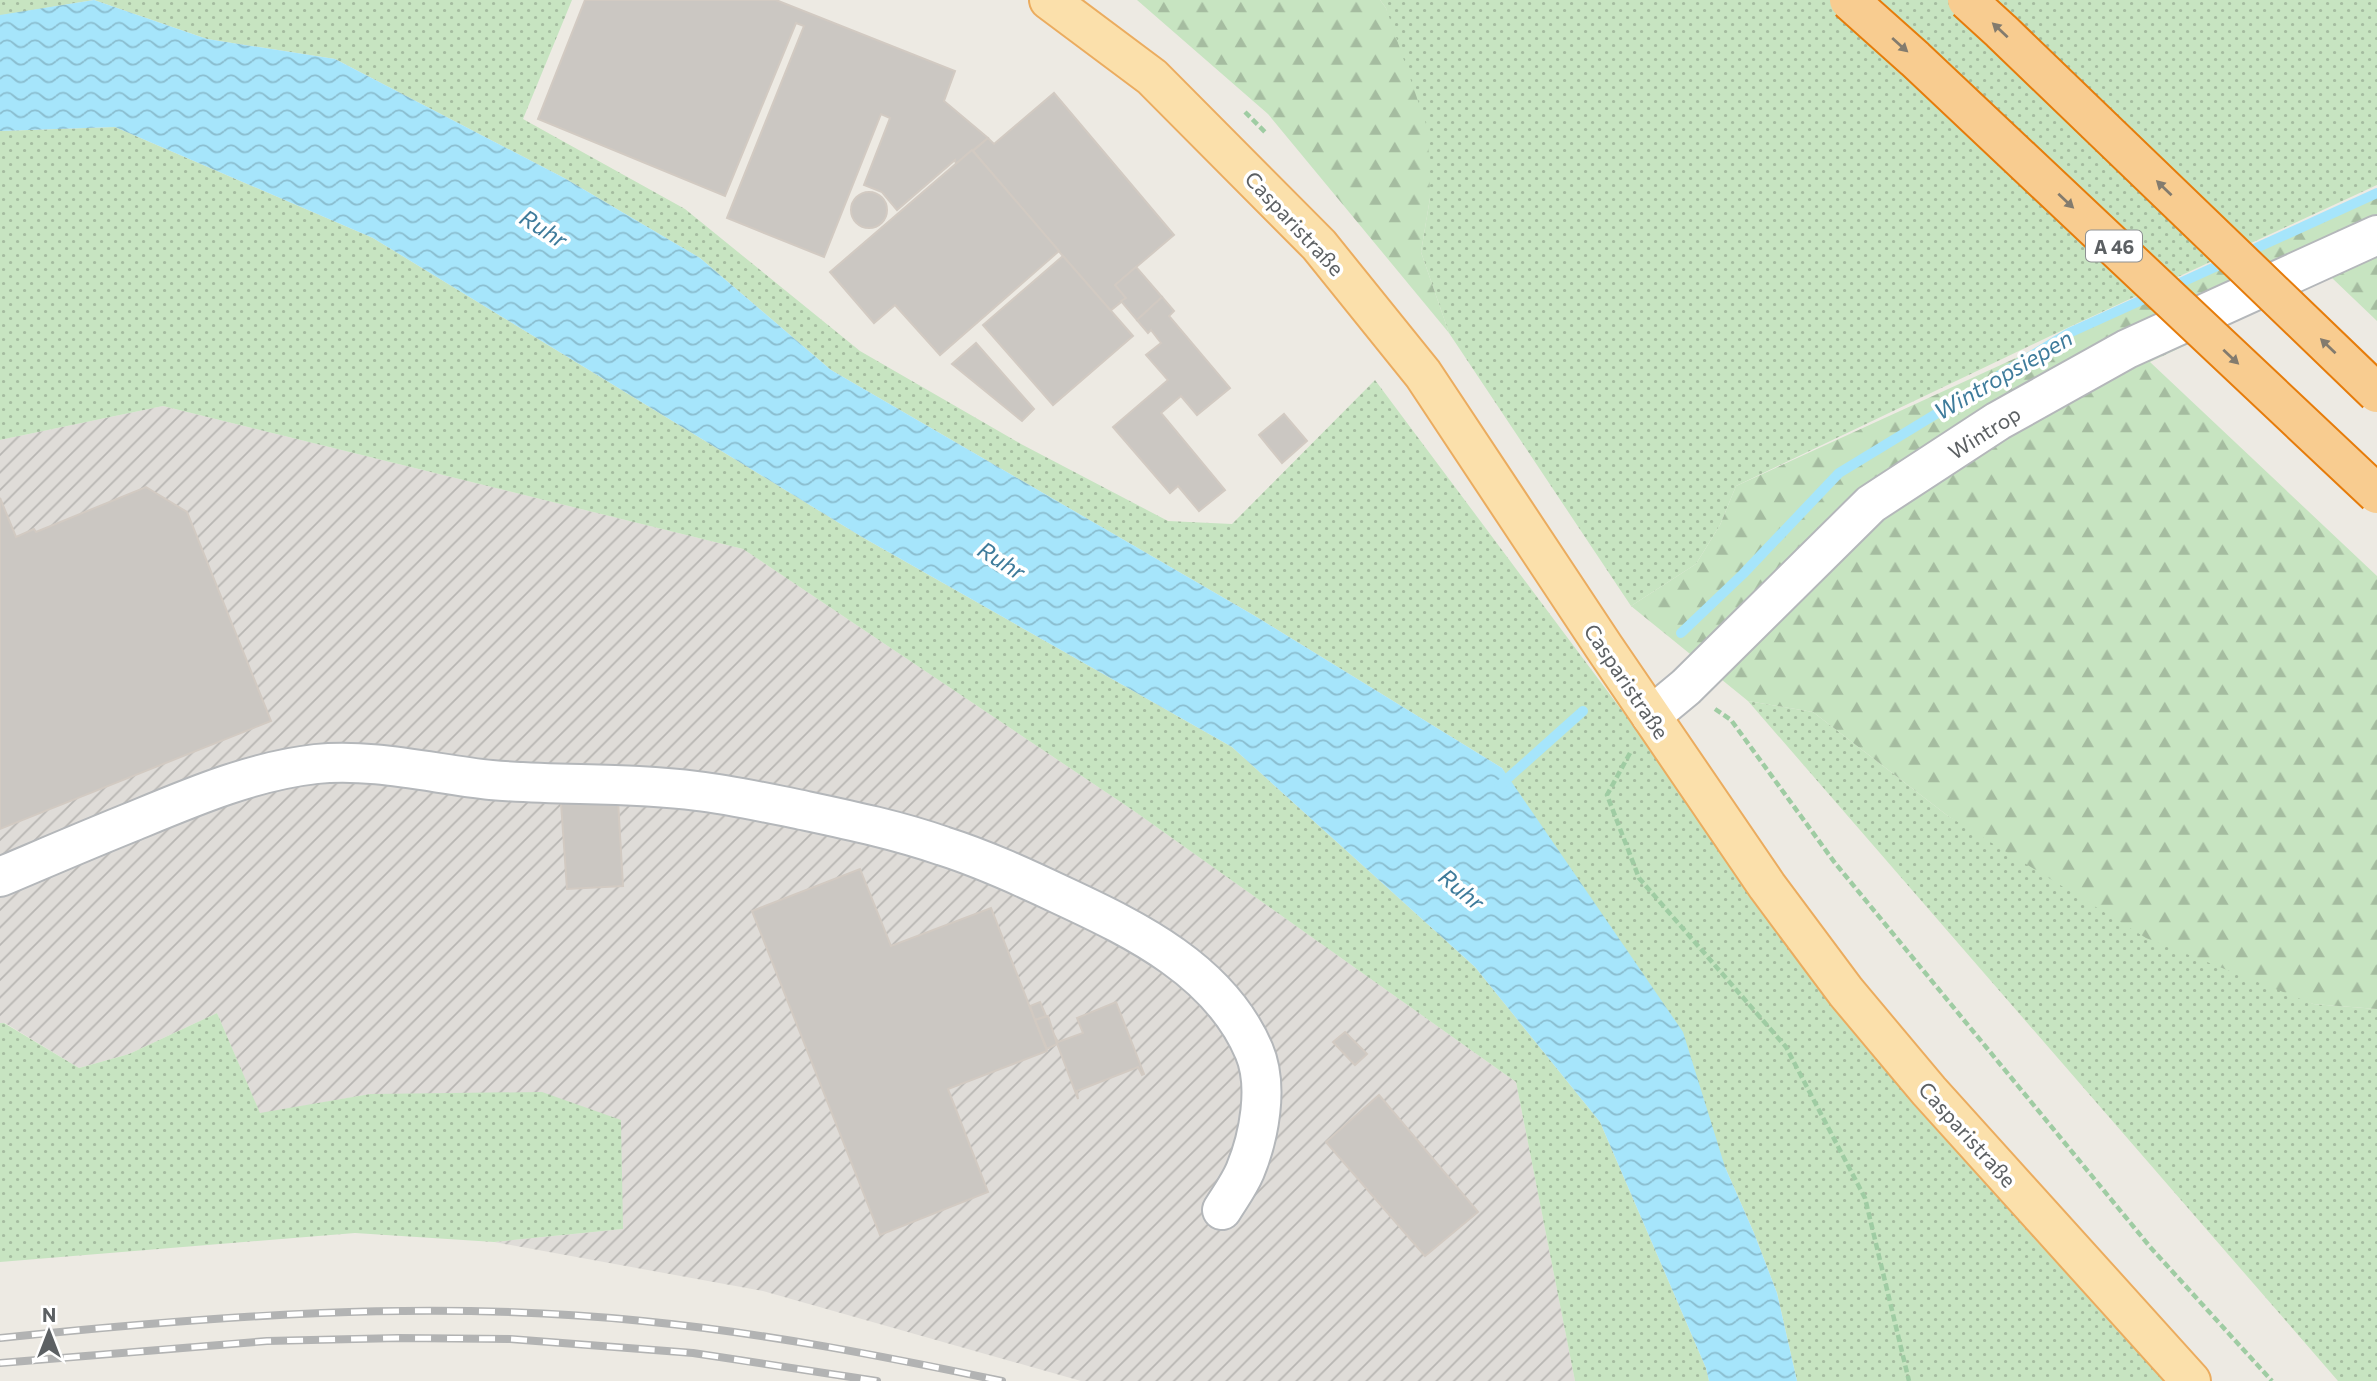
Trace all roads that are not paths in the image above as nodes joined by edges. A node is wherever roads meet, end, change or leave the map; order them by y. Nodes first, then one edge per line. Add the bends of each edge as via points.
1 (1049, 0) edge
2 (1849, 0) edge
3 (1966, 0) edge
4 (2377, 235) edge
5 (2377, 394) edge
6 (2377, 494) edge
7 (1651, 716) junction
8 (0, 877) edge
9 (1222, 1210) dead end
10 (2191, 1381) edge

1 - 7 main road, Casparistraße via 1152,77 1319,245 1423,374
2 -> 6 highway, A 46, bridge
5 -> 3 highway, bridge
4 - 7 street, Wintrop via 2127,349 1998,421 1871,504
7 - 10 main road, Casparistraße via 1846,992 1929,1091
8 - 9 street via 195,795 316,764 371,765 522,782 695,790 848,820 940,845 1124,924 1193,972 1235,1019 1254,1051 1261,1098 1245,1170

